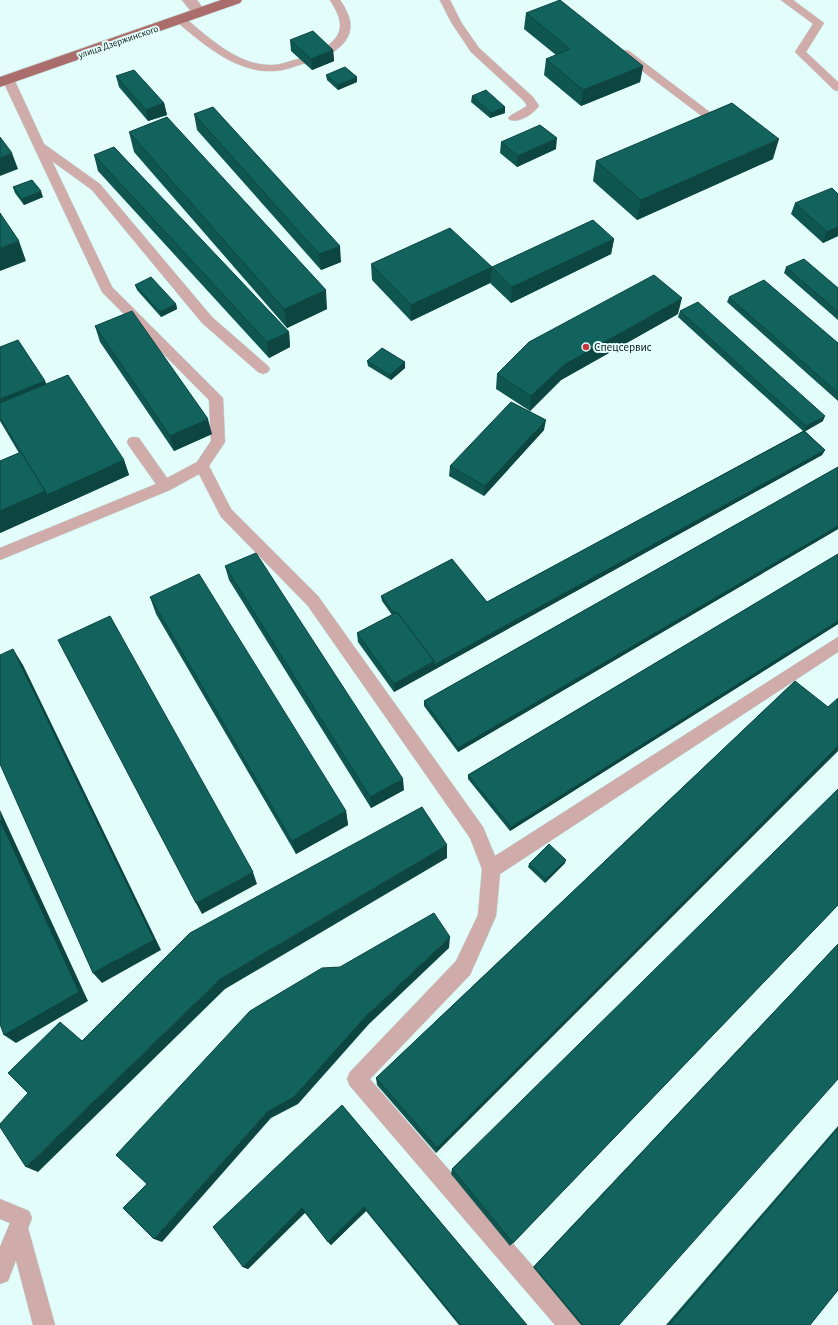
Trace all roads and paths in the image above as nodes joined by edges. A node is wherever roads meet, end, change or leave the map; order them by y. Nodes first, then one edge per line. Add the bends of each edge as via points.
1 (189, 0) edge
2 (235, 0) edge
3 (335, 0) edge
4 (445, 0) edge
5 (786, 0) edge
6 (199, 12) junction
7 (180, 19) junction
8 (619, 48) edge
9 (325, 53) edge
10 (302, 61) edge
11 (4, 81) edge
12 (838, 88) edge
13 (514, 118) dead end
14 (715, 121) edge
15 (39, 145) junction
16 (263, 369) dead end
17 (134, 442) dead end
18 (202, 466) junction
19 (164, 486) junction
20 (0, 554) edge
21 (838, 644) edge
22 (491, 869) junction
23 (0, 1209) edge
24 (18, 1228) junction
25 (0, 1273) edge
26 (44, 1325) edge
27 (569, 1325) edge

1 - 6 street
2 - 6 main road, улица Дзержинского
3 - 9 lane via 343,11 346,30 340,42
4 - 13 lane via 475,50 529,99 532,106 530,110
5 - 12 lane via 819,23 800,52
6 - 7 main road, улица Дзержинского
7 - 10 lane via 219,50 245,63 269,68
7 - 11 main road, улица Дзержинского
8 - 14 lane
11 - 15 lane
15 - 16 lane via 96,187 207,320
15 - 18 lane via 107,289 216,398 218,442
17 - 19 lane
18 - 19 lane
18 - 22 lane via 226,513 313,601 477,833
19 - 20 lane
21 - 22 lane
22 - 27 lane via 487,916 463,968 357,1079
23 - 24 lane via 22,1218
24 - 25 lane
24 - 26 lane

